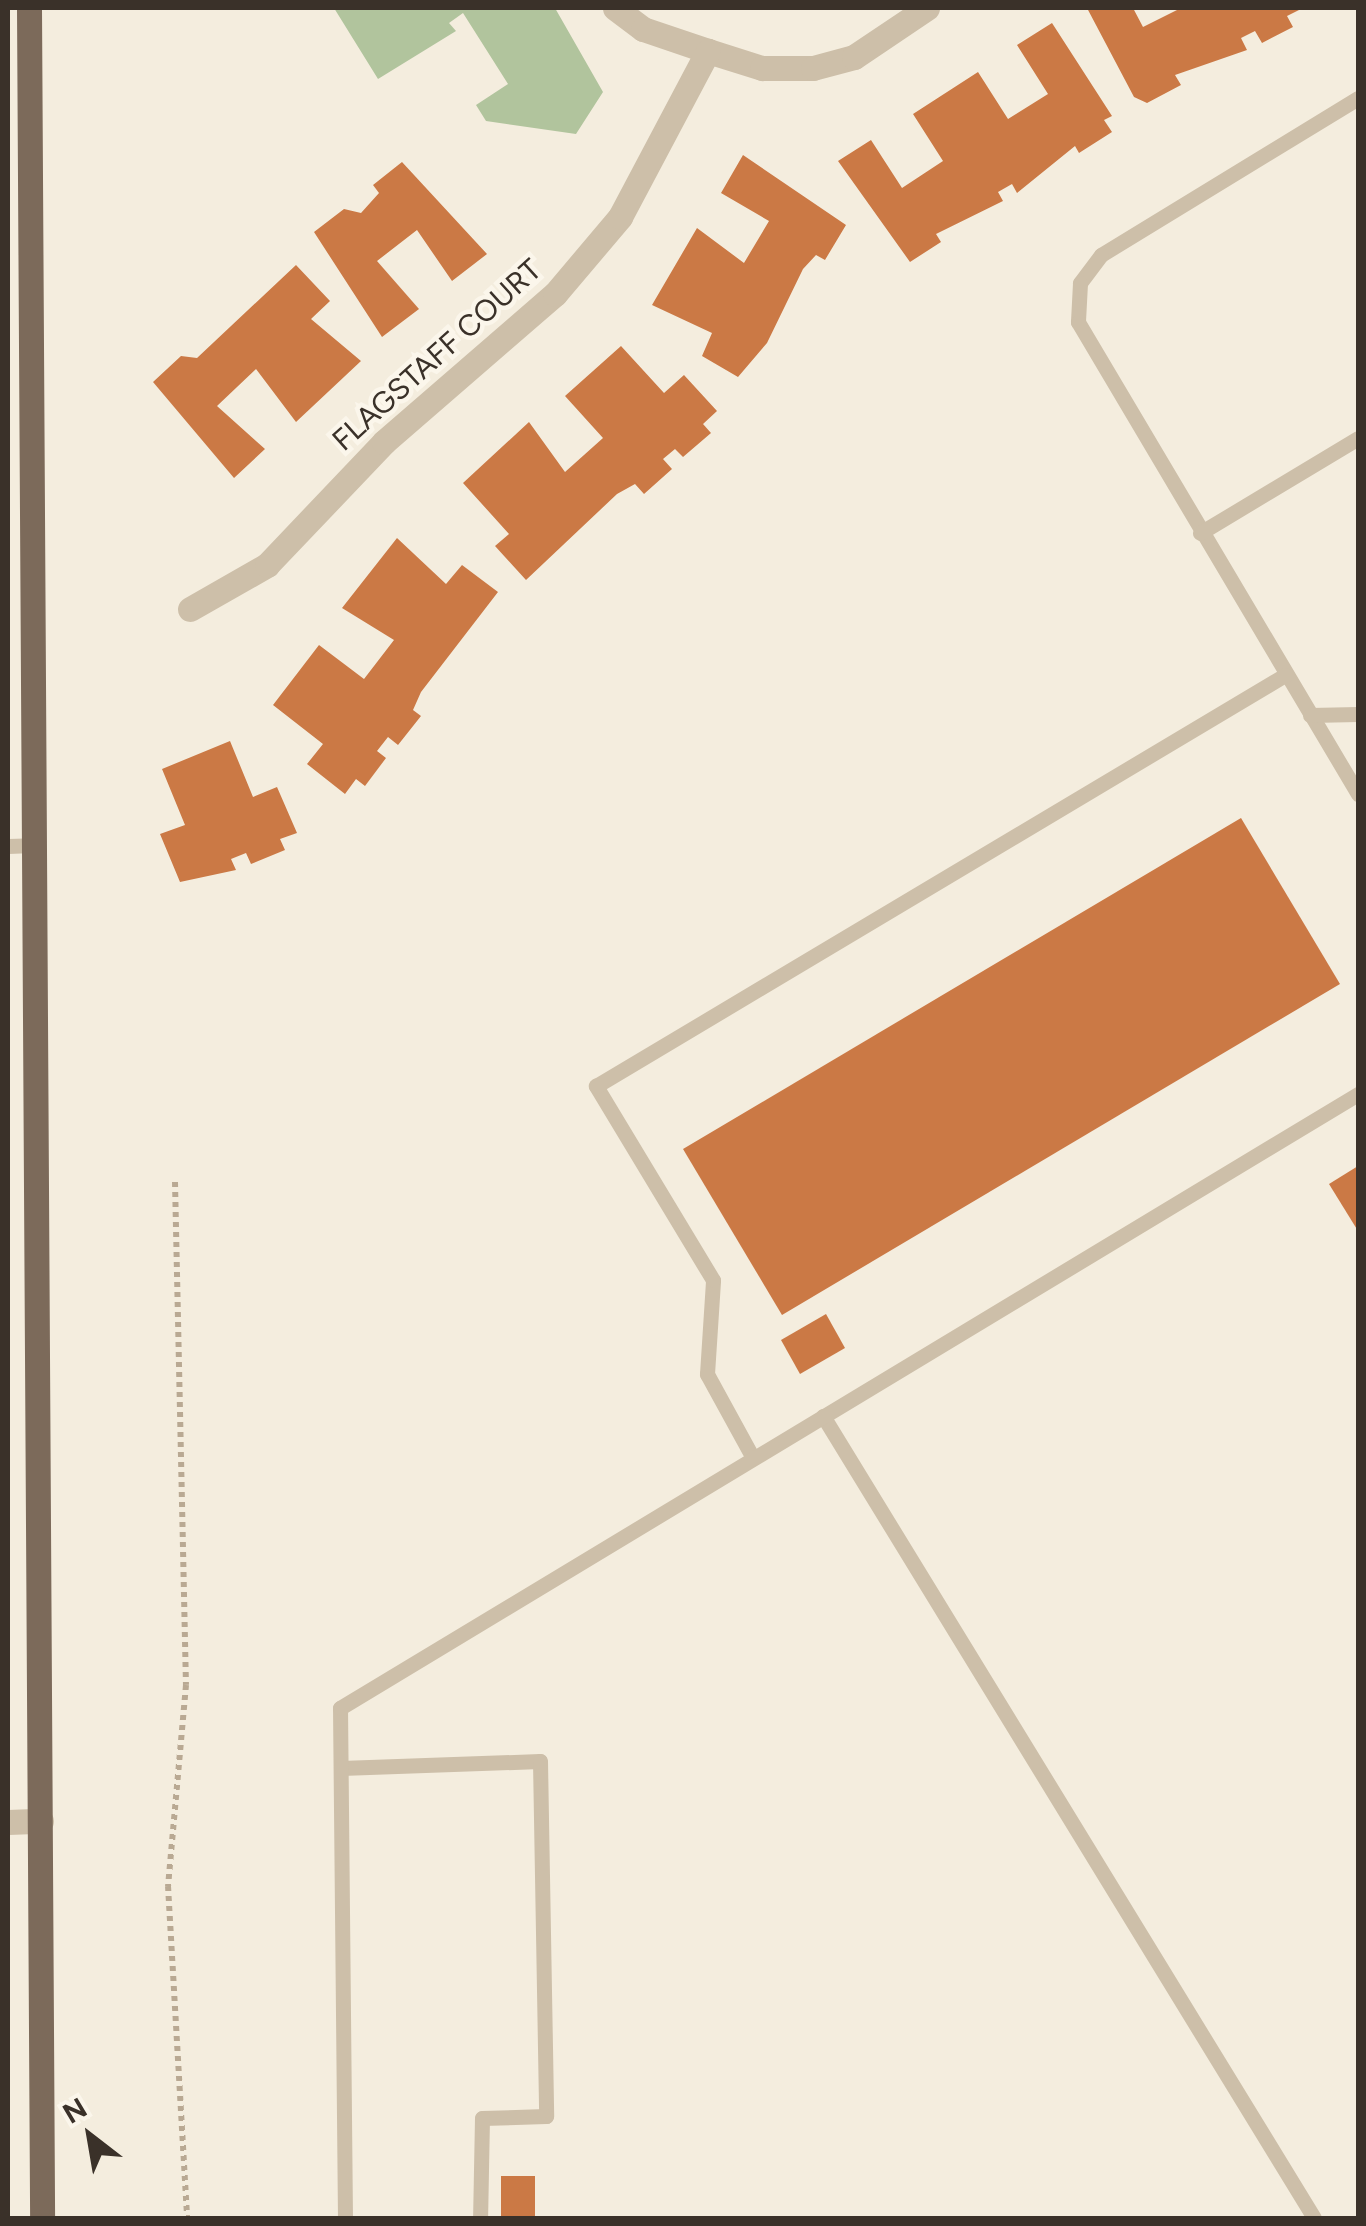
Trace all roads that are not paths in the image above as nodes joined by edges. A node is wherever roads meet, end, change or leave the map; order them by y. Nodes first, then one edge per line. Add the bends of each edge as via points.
1 (28, 8) edge
2 (615, 8) edge
3 (927, 8) edge
4 (708, 51) junction
5 (1358, 98) edge
6 (1358, 438) edge
7 (1200, 533) junction
8 (190, 609) dead end
9 (1285, 675) junction
10 (1358, 714) edge
11 (1310, 715) junction
12 (1358, 794) edge
13 (20, 846) edge
14 (1358, 1094) edge
15 (823, 1416) junction
16 (753, 1458) junction
17 (341, 1768) junction
18 (41, 1821) junction
19 (8, 1822) edge
20 (42, 2218) edge
21 (345, 2218) edge
22 (480, 2218) edge
23 (1314, 2218) edge

1 - 13 main road
2 - 4 street via 643,29
3 - 4 street via 854,57 812,68 762,68
4 - 8 street, FLAGSTAFF COURT via 620,217 556,294 384,442 267,565
5 - 7 lane via 1129,236 1080,283 1078,322
6 - 7 lane
7 - 9 lane
9 - 11 lane
9 - 16 lane via 596,1086 714,1280 707,1374
10 - 11 lane
11 - 12 lane
13 - 18 main road
14 - 15 lane
15 - 16 lane
15 - 23 lane
16 - 17 lane via 340,1708
17 - 21 lane
17 - 22 lane via 540,1762 546,2116 482,2118
18 - 19 street
18 - 20 main road

